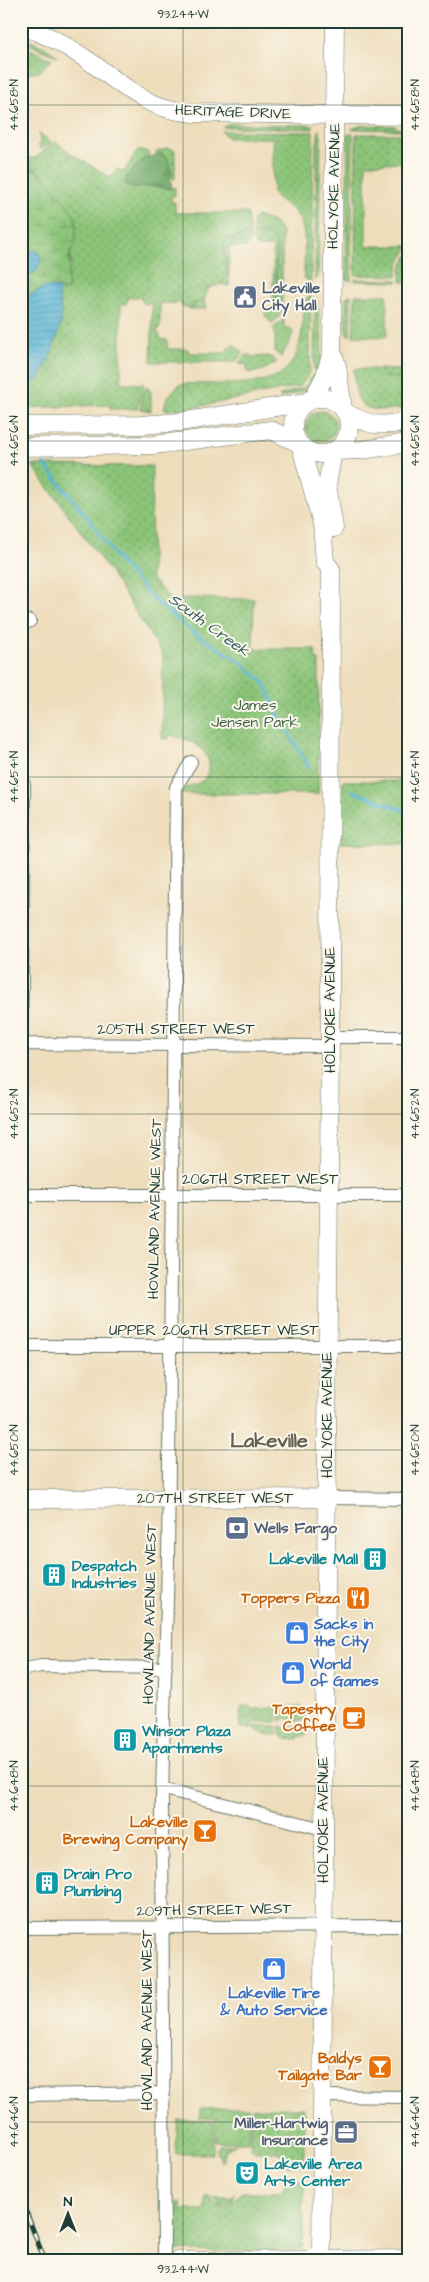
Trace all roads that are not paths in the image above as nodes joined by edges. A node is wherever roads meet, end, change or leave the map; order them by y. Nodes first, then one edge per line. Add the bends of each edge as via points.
1 (335, 21) edge
2 (21, 26) edge
3 (334, 115) junction
4 (408, 116) edge
5 (332, 351) junction
6 (310, 400) junction
7 (345, 411) junction
8 (408, 422) edge
9 (21, 426) edge
10 (408, 443) edge
11 (300, 445) junction
12 (21, 447) edge
13 (335, 451) junction
14 (330, 569) junction
15 (190, 762) dead end
16 (24, 784) dead end
17 (408, 1037) edge
18 (330, 1041) junction
19 (21, 1044) edge
20 (174, 1046) junction
21 (21, 1075) edge
22 (172, 1194) junction
23 (21, 1195) edge
24 (329, 1195) junction
25 (408, 1195) edge
26 (21, 1346) edge
27 (170, 1346) junction
28 (328, 1346) junction
29 (408, 1346) edge
30 (326, 1498) junction
31 (21, 1499) edge
32 (168, 1499) junction
33 (408, 1499) edge
34 (166, 1668) junction
35 (21, 1670) edge
36 (164, 1789) junction
37 (323, 1829) junction
38 (323, 1925) junction
39 (163, 1926) junction
40 (408, 1926) edge
41 (21, 1928) edge
42 (164, 2094) junction
43 (21, 2095) edge
44 (322, 2096) junction
45 (408, 2097) edge
46 (408, 2259) edge
47 (321, 2260) edge
48 (164, 2261) edge
49 (177, 2261) edge

1 - 3 street, HOLYOKE AVENUE
2 - 3 street, HERITAGE DRIVE via 71,49 130,93 164,109 194,113
3 - 4 street, HERITAGE DRIVE
3 - 5 street, HOLYOKE AVENUE
5 - 6 street, HOLYOKE AVENUE via 324,376
5 - 7 street, HOLYOKE AVENUE via 338,366
6 - 7 street via 329,399
6 - 9 street via 180,422
6 - 11 street via 298,410 293,420 293,432
7 - 8 street via 366,424 378,426
7 - 13 street via 349,434
10 - 13 street
11 - 12 street via 271,430 154,446
11 - 13 street via 319,455
11 - 14 street, HOLYOKE AVENUE via 322,524 325,562
13 - 14 street, HOLYOKE AVENUE via 326,480 336,553 336,562
14 - 18 street, HOLYOKE AVENUE
15 - 20 street, HOWLAND AVENUE WEST via 176,787
16 - 19 street
17 - 18 street, 205TH STREET WEST
18 - 20 street, 205TH STREET WEST
18 - 24 street, HOLYOKE AVENUE
19 - 20 street, 205TH STREET WEST
19 - 21 street
20 - 22 street, HOWLAND AVENUE WEST
22 - 23 street, 206TH STREET WEST
22 - 24 street, 206TH STREET WEST
22 - 27 street, HOWLAND AVENUE WEST
24 - 25 street, 206TH STREET WEST
24 - 28 street, HOLYOKE AVENUE
26 - 27 street, UPPER 206TH STREET WEST
27 - 28 street, UPPER 206TH STREET WEST
27 - 32 street, HOWLAND AVENUE WEST
28 - 29 street, UPPER 206TH STREET WEST
28 - 30 street, HOLYOKE AVENUE
30 - 32 street, 207TH STREET WEST
30 - 33 street, 207TH STREET WEST
30 - 37 street, HOLYOKE AVENUE
31 - 32 street, 207TH STREET WEST
32 - 34 street, HOWLAND AVENUE WEST
34 - 35 street via 41,1666
34 - 36 street, HOWLAND AVENUE WEST
36 - 37 street
36 - 39 street, HOWLAND AVENUE WEST
37 - 38 street, HOLYOKE AVENUE
38 - 39 street, 209TH STREET WEST
38 - 40 street, 209TH STREET WEST
38 - 44 street, HOLYOKE AVENUE
39 - 41 street, 209TH STREET WEST
39 - 42 street, HOWLAND AVENUE WEST
42 - 43 street
42 - 48 street, HOWLAND AVENUE WEST
44 - 45 street
44 - 47 street, HOLYOKE AVENUE
46 - 47 street
47 - 49 street

